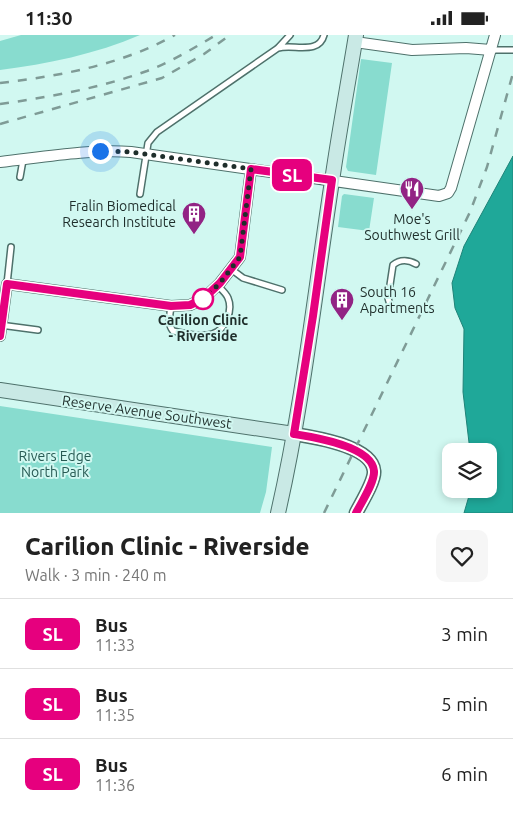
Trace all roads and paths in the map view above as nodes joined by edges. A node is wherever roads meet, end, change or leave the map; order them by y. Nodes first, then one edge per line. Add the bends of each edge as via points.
1 (290, 35) edge
2 (324, 35) edge
3 (495, 35) edge
4 (355, 38) edge
5 (278, 48) junction
6 (491, 50) junction
7 (513, 50) edge
8 (147, 155) junction
9 (23, 159) junction
10 (0, 161) edge
11 (251, 169) junction
12 (20, 177) dead end
13 (332, 180) junction
14 (140, 194) dead end
15 (11, 247) dead end
16 (416, 264) dead end
17 (231, 269) junction
18 (218, 285) junction
19 (3, 288) edge
20 (282, 290) dead end
21 (171, 306) junction
22 (394, 308) dead end
23 (1, 325) edge
24 (38, 330) dead end
25 (0, 336) edge
26 (0, 390) edge
27 (294, 434) junction
28 (278, 513) edge
29 (356, 513) edge

1 - 5 lane
2 - 5 lane via 316,47
3 - 6 street
4 - 6 street via 412,50
4 - 13 main road
5 - 8 lane via 157,132 148,143
6 - 7 lane
6 - 13 street via 448,193 439,196
8 - 9 street via 110,151
8 - 11 street
8 - 14 lane
9 - 10 street
9 - 12 lane
11 - 13 street
11 - 17 street via 240,257
13 - 27 main road
15 - 19 lane
16 - 22 lane via 406,260 393,265 388,298
17 - 18 street
17 - 20 lane via 243,278
18 - 21 street via 203,299 190,305
18 - 21 lane via 227,295 229,308 224,325 213,334 173,331 170,327
19 - 21 street
19 - 23 street
23 - 24 lane
23 - 25 street
26 - 27 main road, Reserve Avenue Southwest
27 - 28 main road
27 - 29 street via 330,441 371,462 374,471 372,481

